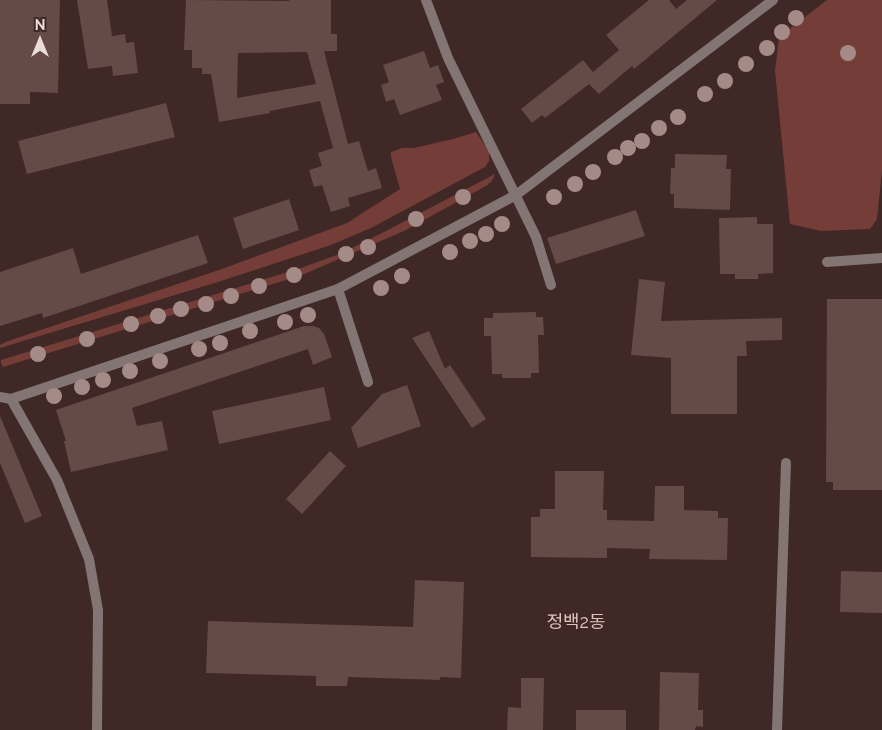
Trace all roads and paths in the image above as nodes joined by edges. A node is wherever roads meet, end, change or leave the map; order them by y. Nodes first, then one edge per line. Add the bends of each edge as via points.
1 (426, 0) edge
2 (773, 0) edge
3 (516, 195) junction
4 (882, 258) edge
5 (827, 262) dead end
6 (551, 285) dead end
7 (338, 290) junction
8 (368, 382) dead end
9 (0, 397) edge
10 (11, 399) junction
11 (786, 463) dead end
12 (97, 730) edge
13 (777, 730) edge

1 - 3 street via 448,58
2 - 3 street
3 - 6 street via 536,237
3 - 7 street
4 - 5 street
7 - 8 street
7 - 10 street
9 - 10 street
10 - 12 street via 57,480 89,559 98,610
11 - 13 street

